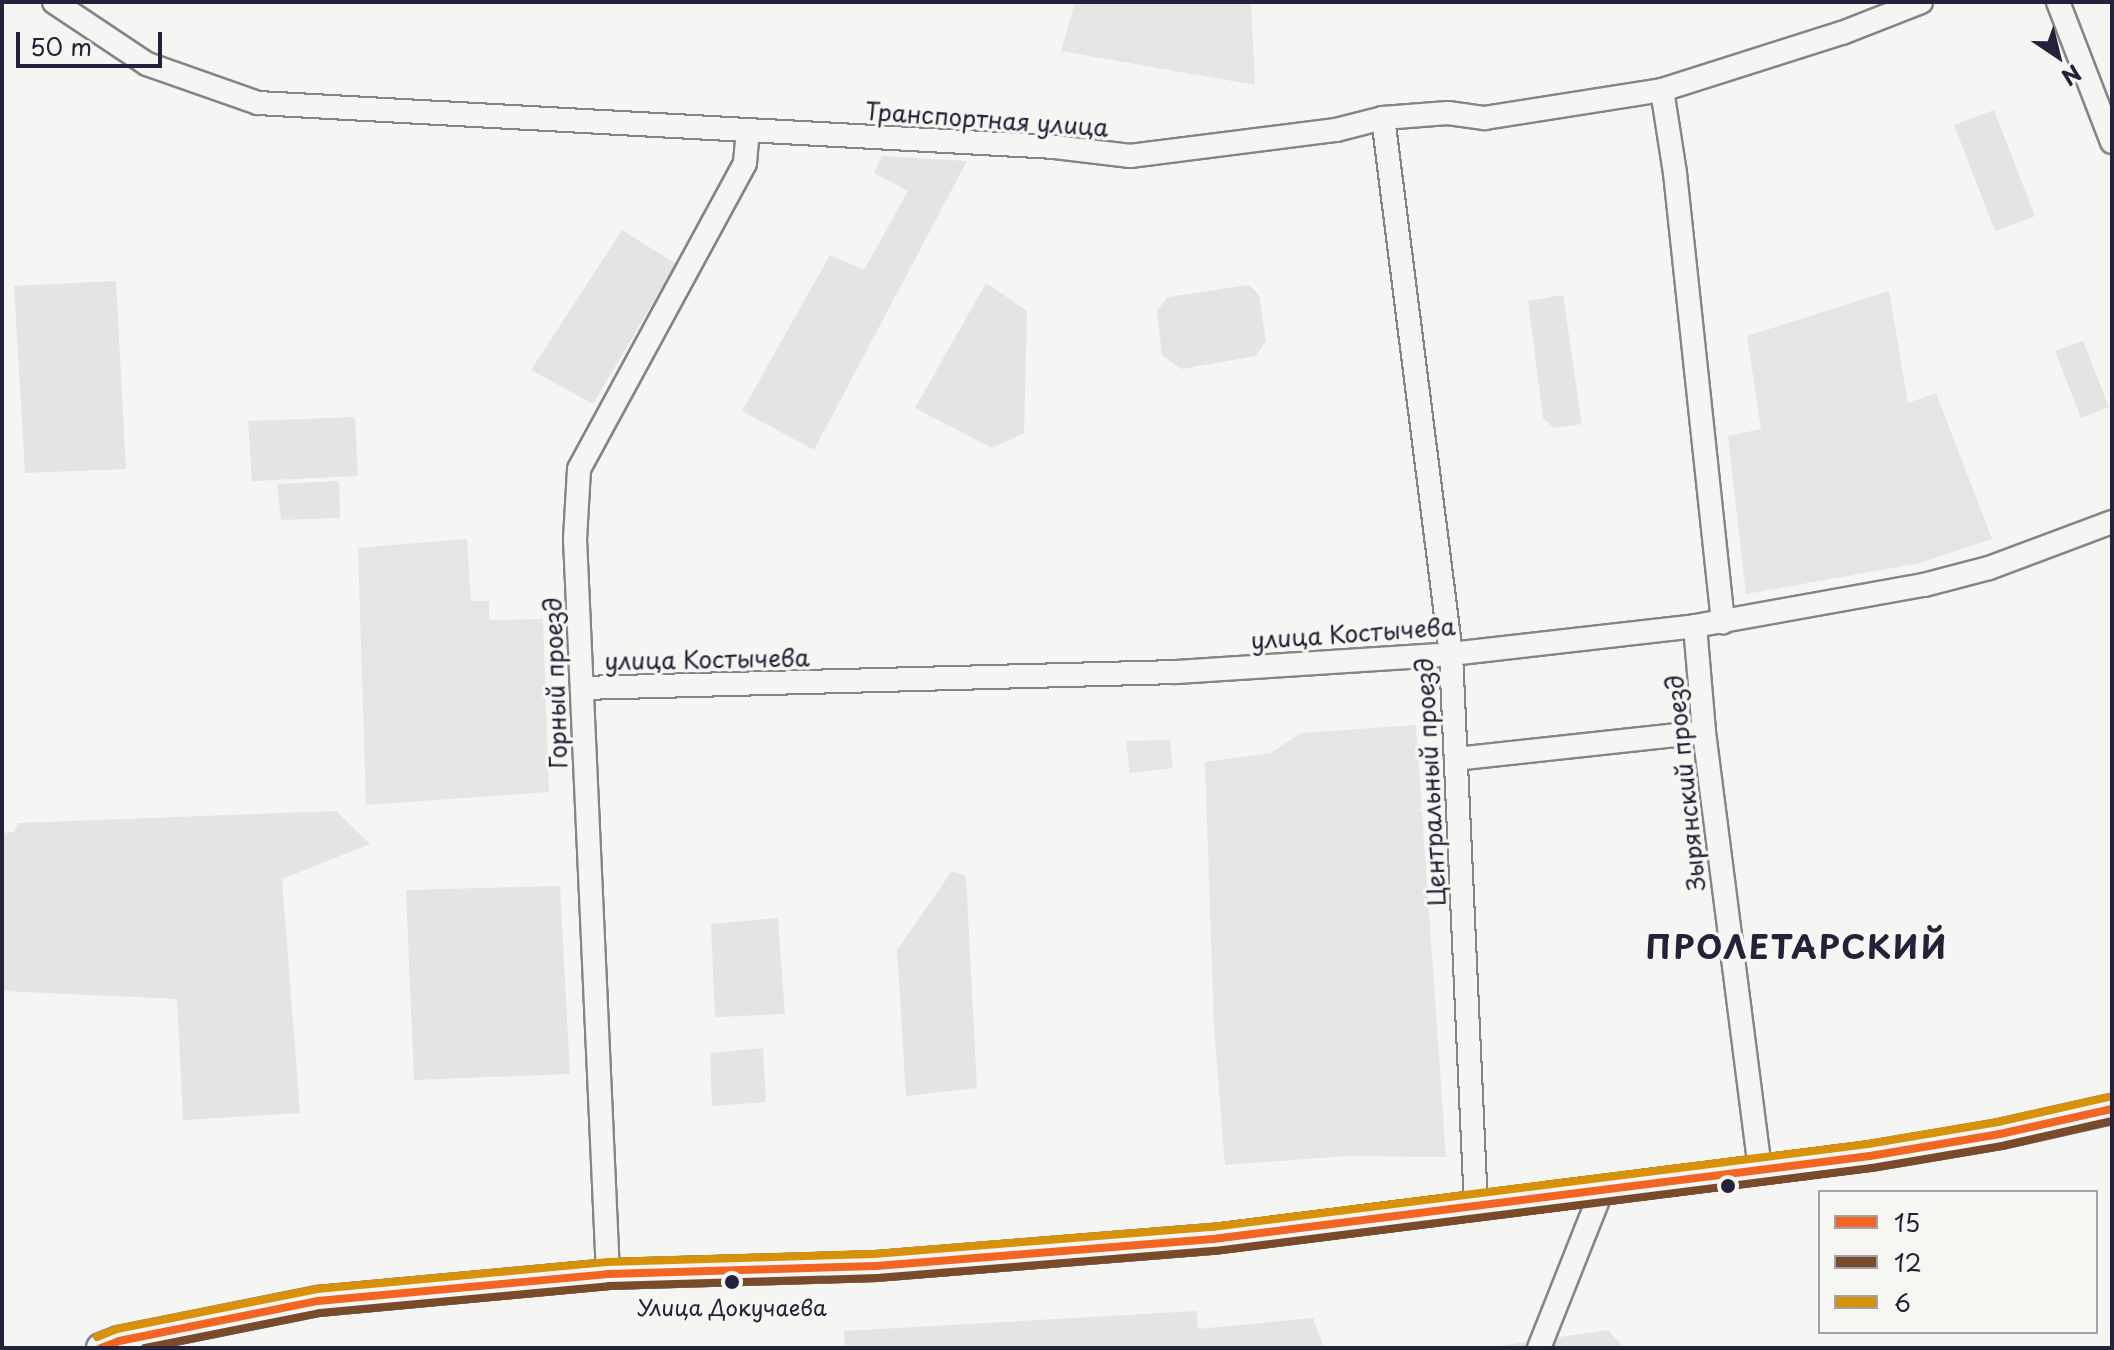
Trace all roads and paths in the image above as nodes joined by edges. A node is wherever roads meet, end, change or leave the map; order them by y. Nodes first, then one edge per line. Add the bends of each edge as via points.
1 (54, 2) edge
2 (1921, 2) edge
3 (2058, 2) edge
4 (1662, 90) junction
5 (1383, 118) junction
6 (748, 131) junction
7 (2112, 142) edge
8 (2112, 522) edge
9 (1723, 622) junction
10 (1695, 626) junction
11 (1451, 654) junction
12 (582, 688) junction
13 (1704, 732) junction
14 (1456, 759) junction
15 (2112, 1109) edge
16 (1760, 1172) junction
17 (1602, 1190) junction
18 (1476, 1207) junction
19 (608, 1274) junction
20 (101, 1348) edge
21 (1539, 1348) edge

1 - 6 street, Транспортная улица via 147,64 258,103
2 - 4 street, Транспортная улица
3 - 7 street
4 - 5 street, Транспортная улица via 1485,118 1448,113
4 - 9 street
5 - 6 street, Транспортная улица via 1336,130 1130,156 1055,147
5 - 11 street, Центральный проезд
6 - 12 street, Горный проезд via 745,163 579,469 575,539
8 - 9 street, улица Костычева via 1969,575
9 - 10 street, улица Костычева
10 - 11 street, улица Костычева
10 - 13 street, Зырянский проезд
11 - 12 street, улица Костычева via 1162,672
11 - 14 street, Центральный проезд
12 - 19 street, Горный проезд
13 - 14 street
13 - 16 street, Зырянский проезд
14 - 18 street, Центральный проезд
15 - 16 main road via 1942,1145
16 - 17 main road
17 - 18 main road
17 - 21 street
18 - 19 main road via 1102,1250 876,1266
19 - 20 main road via 318,1301

